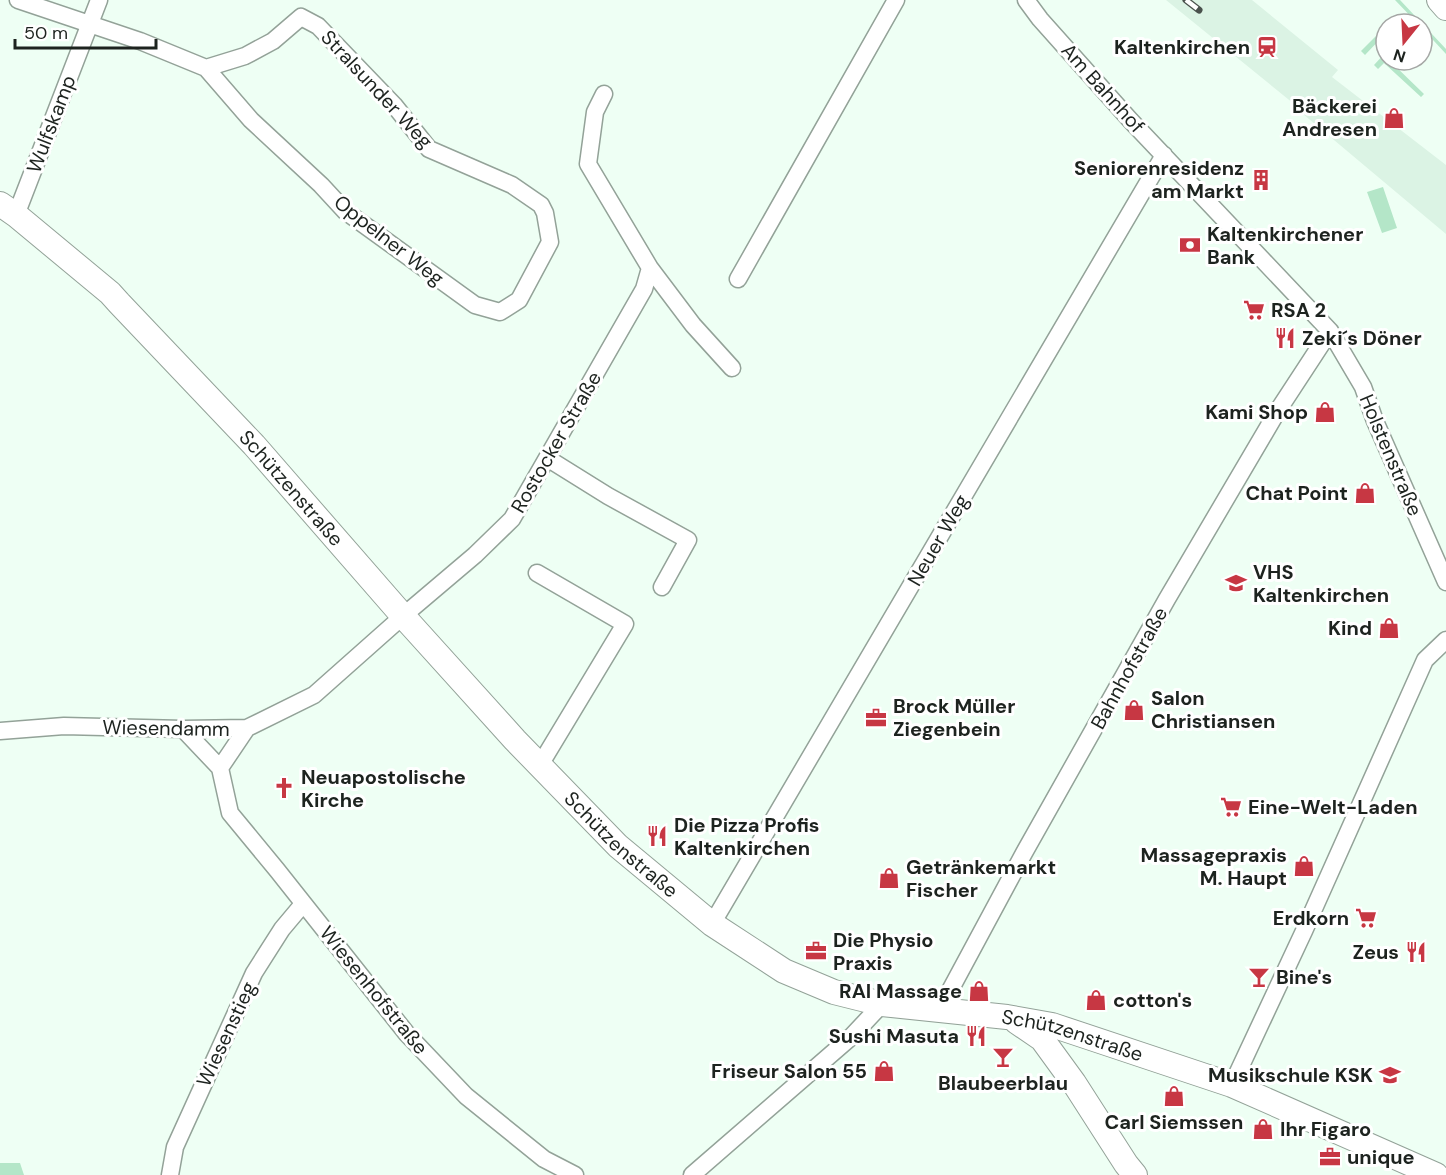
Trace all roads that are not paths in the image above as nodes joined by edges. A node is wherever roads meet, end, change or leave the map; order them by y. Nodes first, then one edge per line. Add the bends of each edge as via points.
1 (18, 0) edge
2 (99, 0) edge
3 (896, 0) edge
4 (1026, 0) edge
5 (1439, 0) edge
6 (1446, 8) edge
7 (90, 24) junction
8 (206, 68) junction
9 (604, 94) dead end
10 (1164, 155) junction
11 (8, 209) edge
12 (545, 213) joint
13 (650, 268) junction
14 (738, 279) dead end
15 (1330, 331) junction
16 (732, 368) dead end
17 (547, 458) junction
18 (537, 573) dead end
19 (1446, 582) edge
20 (662, 587) dead end
21 (403, 616) junction
22 (1446, 640) edge
23 (248, 728) junction
24 (183, 729) junction
25 (0, 730) edge
26 (540, 765) junction
27 (220, 768) junction
28 (303, 904) junction
29 (712, 924) junction
30 (882, 1004) junction
31 (939, 1011) junction
32 (1007, 1017) junction
33 (1077, 1033) junction
34 (1058, 1061) junction
35 (1232, 1085) junction
36 (170, 1175) edge
37 (575, 1175) edge
38 (692, 1175) edge
39 (1135, 1175) edge
40 (1436, 1175) edge

1 - 7 street
2 - 7 street, Wulfskamp
3 - 14 street
4 - 10 street, Am Bahnhof
5 - 6 main road
7 - 8 street
7 - 11 street, Wulfskamp
8 - 12 street, Stralsunder Weg via 245,56 273,41 301,16 318,26 394,105 429,149 512,185 541,205
8 - 12 street, Oppelner Weg via 250,120 345,211 475,305 500,312 519,300 550,242
9 - 13 street via 595,112 588,164
10 - 15 street, Am Bahnhof
10 - 29 street, Neuer Weg
11 - 21 main road, Schützenstraße via 110,293 254,445
13 - 16 street
13 - 17 street, Rostocker Straße via 644,289
15 - 19 street, Holstenstraße via 1363,387
15 - 31 street, Bahnhofstraße via 1184,569
17 - 20 street via 688,540
17 - 21 street, Rostocker Straße via 512,519
18 - 26 street via 625,624
21 - 23 street, Wiesendamm via 314,695
21 - 26 main road, Schützenstraße
22 - 35 street via 1425,660
23 - 24 street, Wiesendamm
23 - 27 street
24 - 25 street, Wiesendamm via 64,726
24 - 27 street
26 - 29 main road, Schützenstraße via 622,849
27 - 28 street, Wiesenhofstraße via 230,813
28 - 36 street, Wiesenstieg via 254,973 175,1147
28 - 37 street, Wiesenhofstraße via 406,1034 466,1096 544,1159
29 - 30 main road, Schützenstraße via 784,971 834,992
30 - 31 main road, Schützenstraße
30 - 38 street via 851,1037
31 - 32 main road, Schützenstraße
32 - 33 main road, Schützenstraße
32 - 34 main road via 1042,1039
33 - 34 main road via 1060,1048
33 - 35 main road, Schützenstraße
34 - 39 main road
35 - 40 main road, Schützenstraße

